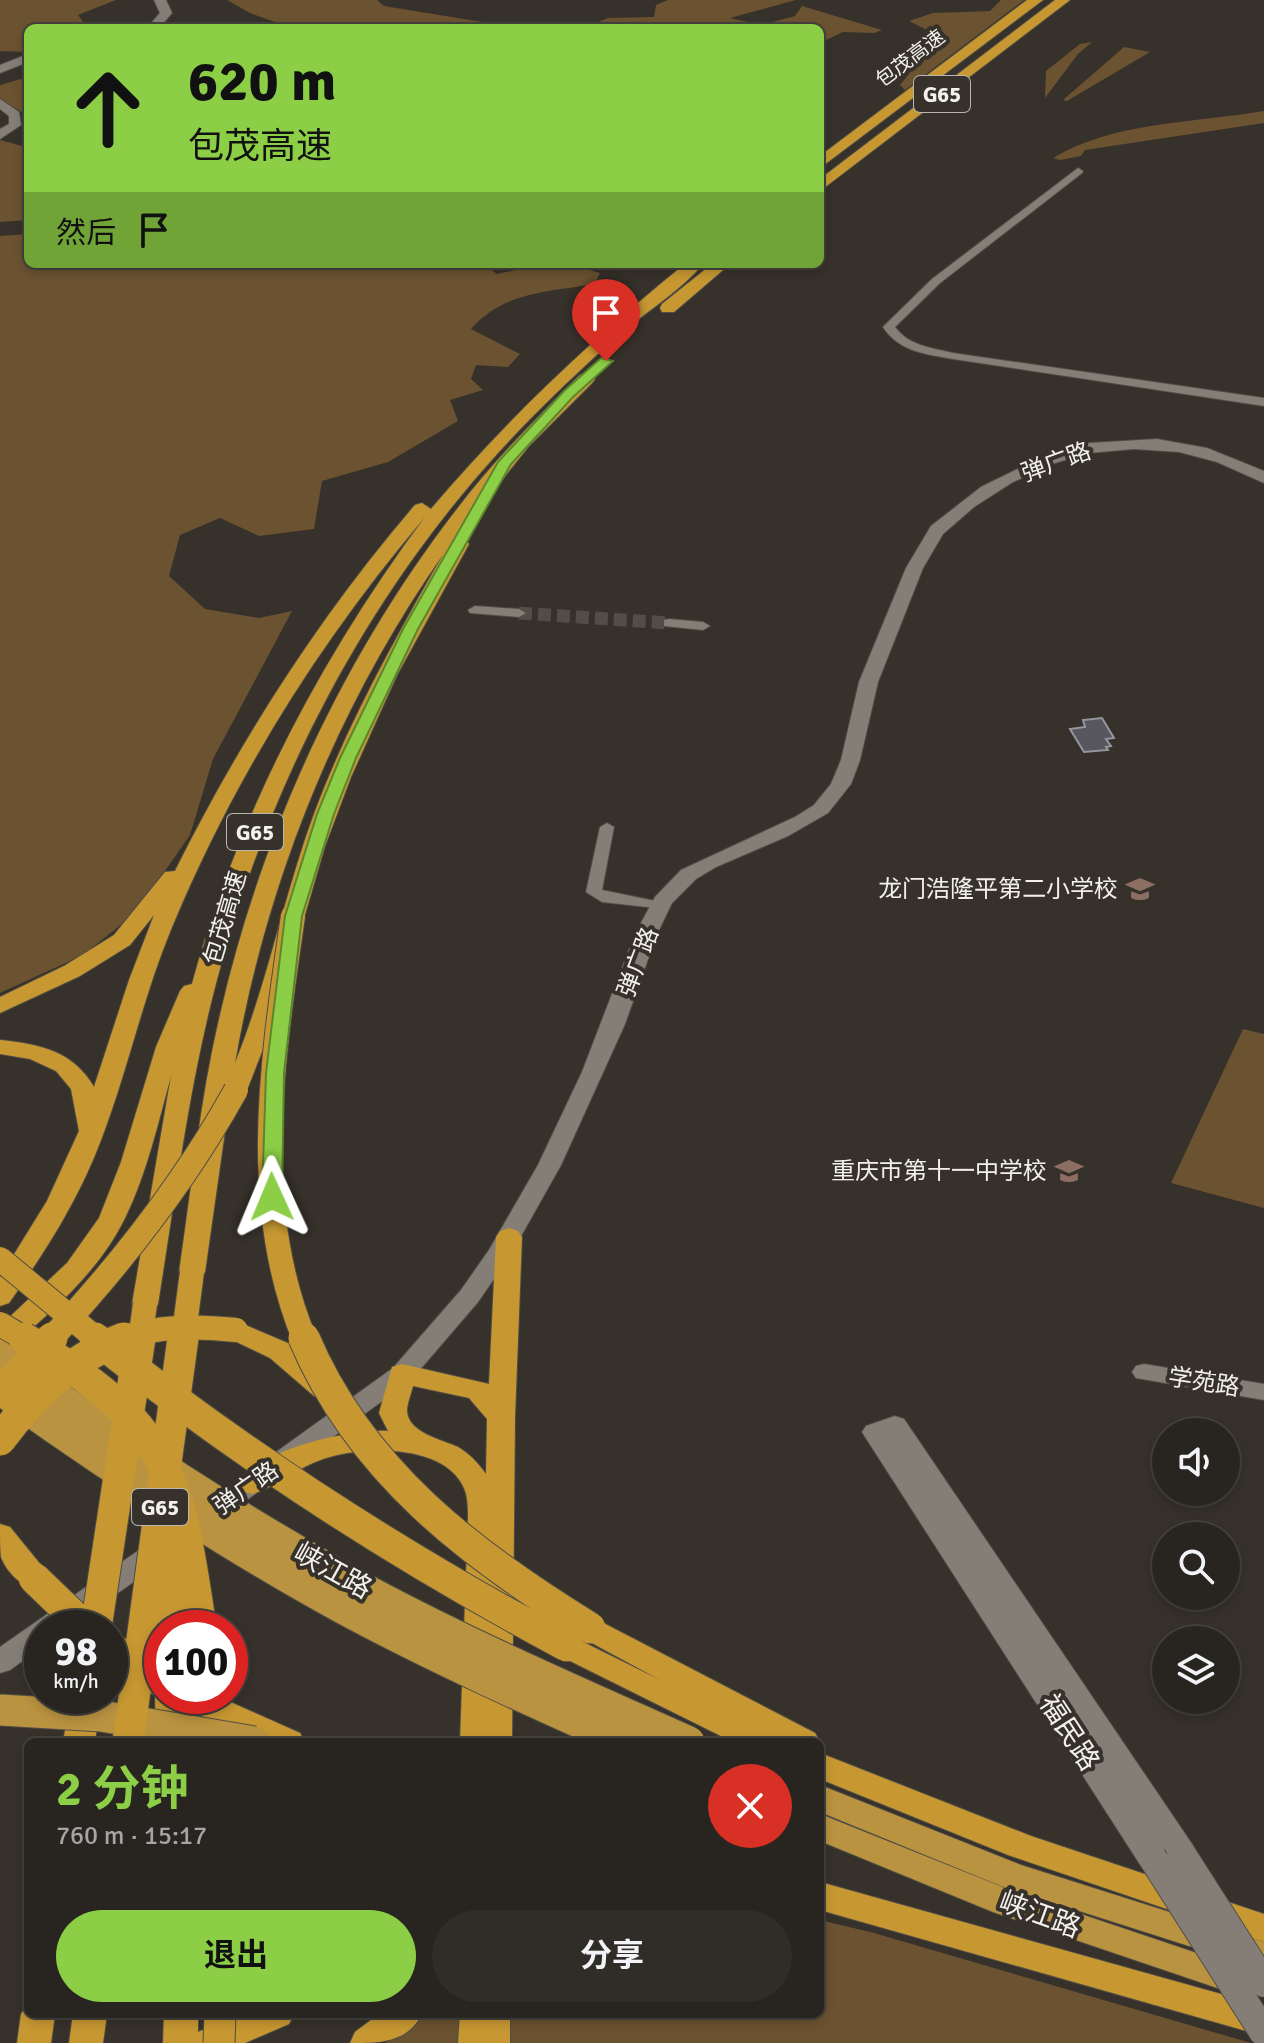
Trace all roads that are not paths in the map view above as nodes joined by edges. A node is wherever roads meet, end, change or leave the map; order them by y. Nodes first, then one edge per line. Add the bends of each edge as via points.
1 (160, 0) edge
2 (1036, 0) edge
3 (1063, 0) edge
4 (156, 24) edge
5 (24, 60) edge
6 (0, 69) edge
7 (0, 103) edge
8 (0, 135) edge
9 (824, 160) edge
10 (1078, 171) dead end
11 (824, 183) edge
12 (690, 268) edge
13 (717, 268) edge
14 (1264, 402) edge
15 (516, 424) junction
16 (505, 462) junction
17 (1264, 478) edge
18 (475, 610) dead end
19 (519, 613) tunnel mouth
20 (669, 623) tunnel mouth
21 (703, 626) dead end
22 (607, 827) dead end
23 (198, 843) junction
24 (660, 906) junction
25 (293, 916) junction
26 (213, 950) junction
27 (0, 1006) edge
28 (0, 1047) edge
29 (89, 1139) junction
30 (509, 1237) junction
31 (0, 1259) edge
32 (0, 1297) edge
33 (0, 1324) edge
34 (0, 1340) edge
35 (0, 1357) edge
36 (1144, 1372) dead end
37 (402, 1374) junction
38 (0, 1391) edge
39 (1264, 1392) edge
40 (333, 1400) junction
41 (501, 1417) junction
42 (172, 1418) junction
43 (885, 1428) dead end
44 (0, 1440) edge
45 (422, 1445) junction
46 (252, 1484) junction
47 (0, 1535) edge
48 (67, 1610) edge
49 (74, 1610) edge
50 (99, 1610) edge
51 (167, 1610) edge
52 (198, 1610) edge
53 (578, 1637) junction
54 (24, 1645) edge
55 (0, 1662) edge
56 (0, 1710) edge
57 (83, 1714) edge
58 (171, 1714) edge
59 (213, 1714) edge
60 (227, 1714) edge
61 (80, 1738) edge
62 (129, 1738) edge
63 (172, 1738) edge
64 (215, 1738) edge
65 (230, 1738) edge
66 (280, 1738) edge
67 (476, 1738) edge
68 (496, 1738) edge
69 (614, 1738) edge
70 (680, 1738) edge
71 (755, 1738) edge
72 (795, 1738) edge
73 (824, 1753) edge
74 (824, 1768) edge
75 (824, 1800) edge
76 (935, 1813) junction
77 (824, 1829) edge
78 (1166, 1855) junction
79 (824, 1897) edge
80 (824, 1905) edge
81 (916, 1923) junction
82 (1264, 1928) edge
83 (1264, 1956) edge
84 (1264, 1986) edge
85 (37, 2018) edge
86 (89, 2018) edge
87 (181, 2018) edge
88 (220, 2018) edge
89 (267, 2018) edge
90 (400, 2018) edge
91 (477, 2018) edge
92 (493, 2018) edge
93 (1264, 2024) edge
94 (1264, 2033) edge
95 (34, 2043) edge
96 (86, 2043) edge
97 (180, 2043) edge
98 (208, 2043) edge
99 (219, 2043) edge
100 (367, 2043) edge
101 (475, 2043) edge
102 (493, 2043) edge

1 - 4 street via 166,13
2 - 9 highway, 包茂高速 / G65
3 - 11 highway, 包茂高速 / G65
5 - 6 street
7 - 8 street via 15,115 15,125
10 - 14 street via 936,281 889,327 893,336 953,356
12 - 15 highway, 包茂高速 / G65
13 - 16 highway, 包茂高速 / G65 via 569,394
15 - 23 highway via 437,493 379,562 276,709
15 - 26 highway, 包茂高速 / G65 via 413,546 338,663 260,820
16 - 25 highway via 389,670 325,814
16 - 42 highway, 包茂高速 / G65, bridge via 391,621 331,730 284,835 232,1015
17 - 24 main road, 弹广路 via 1209,452 1119,443 1033,465 960,509 935,532 921,558 864,696 849,773 832,800 708,863 671,889
18 - 19 street
20 - 21 street
22 - 24 street via 594,892
23 - 27 highway via 122,940
23 - 29 highway via 160,929
24 - 30 main road, 弹广路 via 579,1106
25 - 38 highway, bridge via 251,1058 207,1144 148,1230
25 - 40 highway, bridge via 275,1073 273,1216 291,1311
26 - 34 highway via 170,1040 111,1219 71,1275
26 - 50 highway, 包茂高速 / G65, bridge via 186,1069 145,1304
28 - 29 highway via 30,1050 70,1069 88,1101
29 - 32 highway via 58,1207
30 - 37 main road, 弹广路 via 472,1296
30 - 41 highway
31 - 53 highway, bridge via 126,1363 285,1481 420,1566
33 - 52 highway, bridge via 102,1389 149,1439 179,1503
35 - 70 highway, 峡江路, bridge via 152,1461 330,1570 525,1669
36 - 39 street, 学苑路
37 - 41 highway via 478,1390
37 - 45 highway via 393,1413 401,1429
37 - 46 main road, 弹广路
38 - 69 highway, 峡江路, bridge via 309,1589 507,1691
40 - 44 highway, bridge via 299,1365 258,1339 208,1325 176,1326 144,1331 82,1356 30,1399
40 - 53 highway, bridge via 381,1464 437,1523
41 - 68 highway
42 - 51 highway, bridge
42 - 62 highway, 包茂高速 / G65, bridge
43 - 78 main road, 福民路
45 - 46 highway via 351,1442 287,1462
45 - 67 highway via 467,1469 482,1500
46 - 49 main road, 弹广路
47 - 48 highway, bridge
53 - 71 highway via 704,1716
53 - 72 highway
54 - 55 main road
56 - 65 highway, bridge via 101,1716
57 - 61 highway
58 - 63 highway
59 - 64 highway
60 - 66 highway
73 - 76 highway
74 - 76 highway
75 - 83 highway, 峡江路 via 1013,1876
76 - 82 highway via 1108,1878
77 - 84 highway, 峡江路 via 1005,1902
78 - 84 main road, 福民路, bridge
78 - 94 main road, 福民路, bridge
79 - 81 highway
80 - 81 highway
81 - 93 highway
85 - 95 highway
86 - 96 highway
87 - 97 highway
88 - 99 highway, bridge
89 - 98 highway
90 - 100 highway
91 - 101 highway
92 - 102 highway

